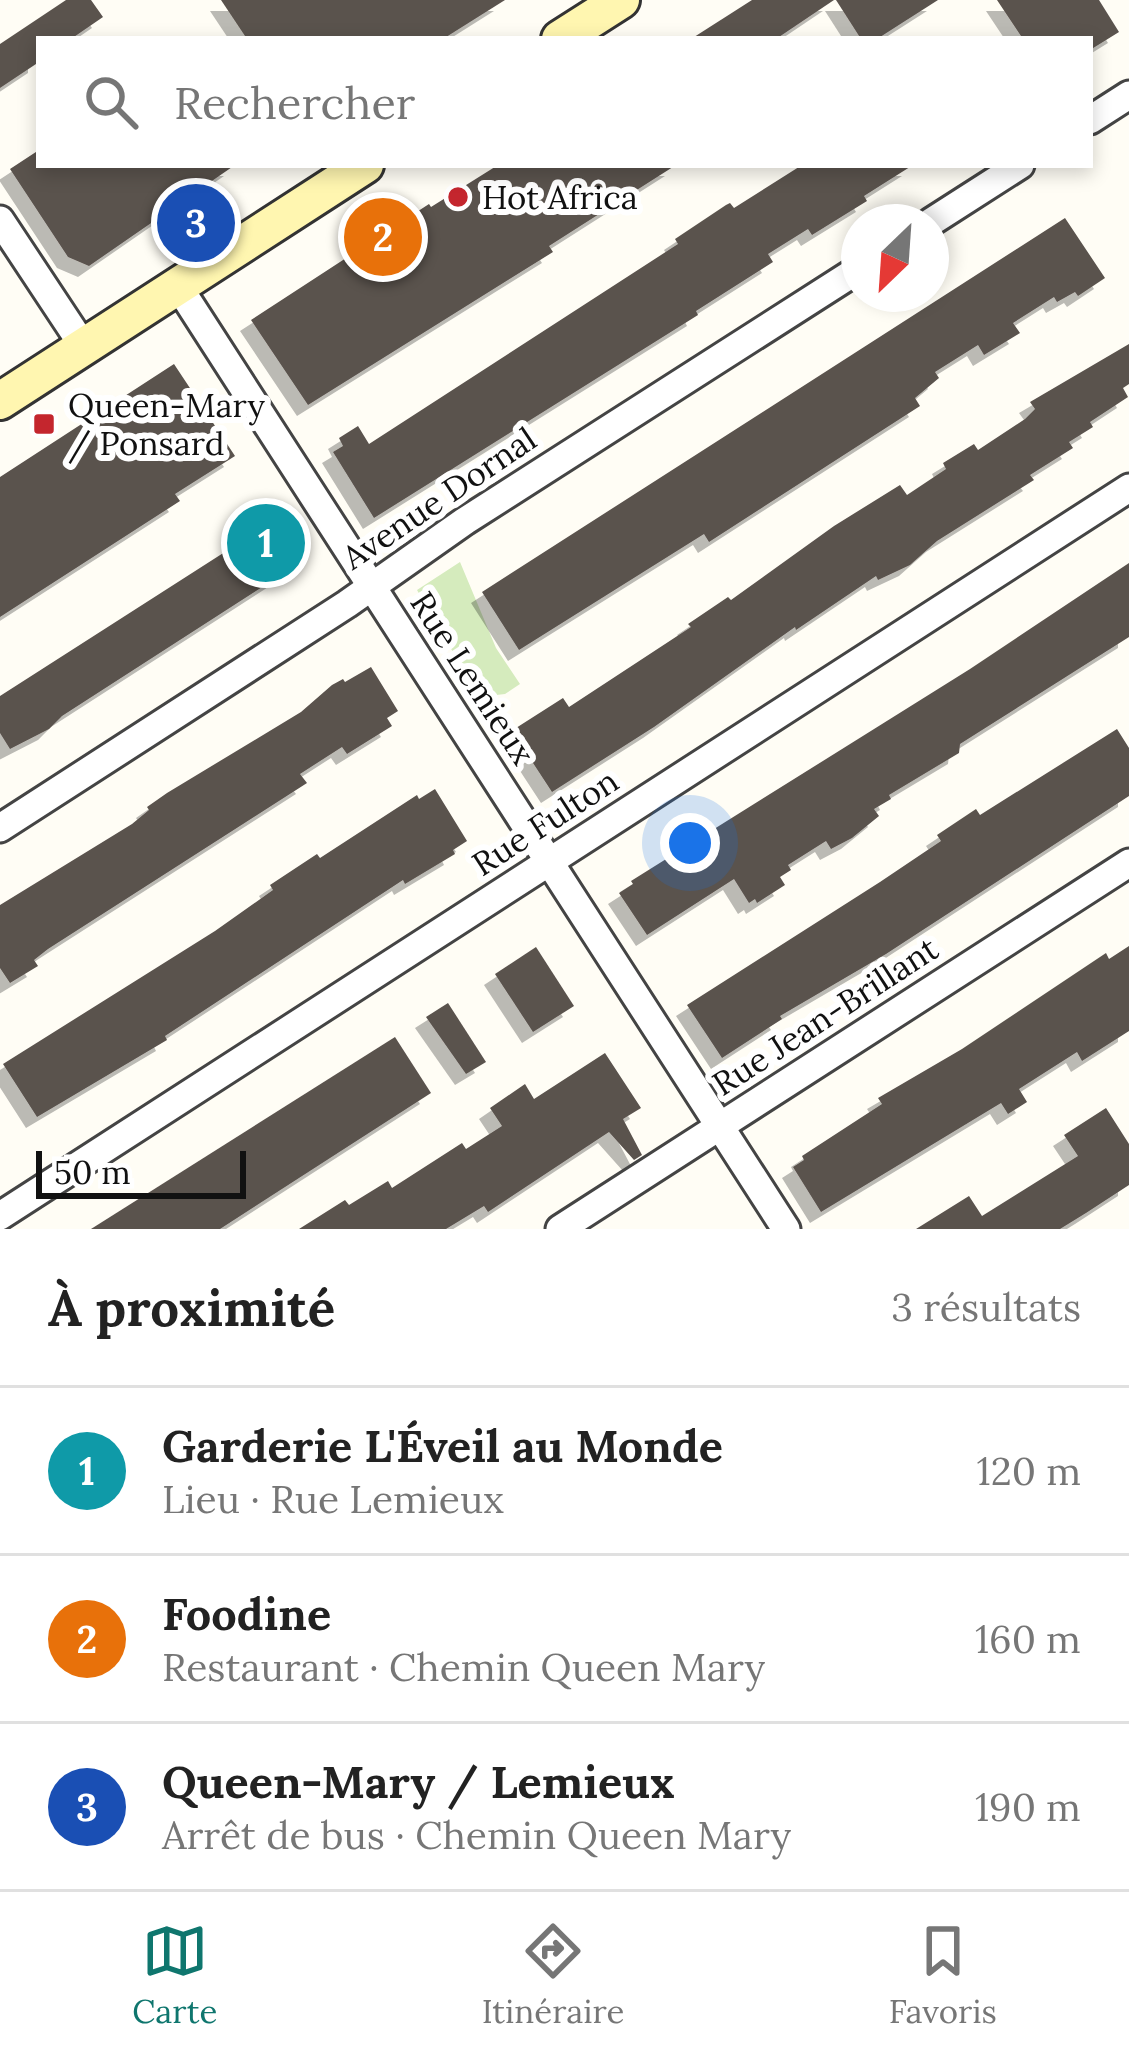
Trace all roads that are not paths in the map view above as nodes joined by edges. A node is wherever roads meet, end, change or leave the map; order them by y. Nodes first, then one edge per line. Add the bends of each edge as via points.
1 (620, 0) edge
2 (565, 36) edge
3 (1129, 95) edge
4 (1093, 118) edge
5 (360, 168) edge
6 (1015, 168) edge
7 (949, 210) edge
8 (0, 220) edge
9 (841, 280) edge
10 (178, 286) junction
11 (83, 347) junction
12 (0, 401) edge
13 (1129, 488) edge
14 (371, 586) junction
15 (0, 828) edge
16 (548, 863) junction
17 (1129, 863) edge
18 (721, 1127) junction
19 (0, 1216) edge
20 (560, 1229) edge
21 (786, 1229) edge

1 - 2 street
3 - 4 street
5 - 10 street
6 - 7 street
8 - 11 street
9 - 14 street, Avenue Dornal
10 - 11 street
10 - 14 street, Rue Lemieux
11 - 12 street
13 - 16 street, Rue Fulton
14 - 15 street, Avenue Dornal
14 - 16 street, Rue Lemieux
16 - 18 street, Rue Lemieux
16 - 19 street, Rue Fulton
17 - 18 street, Rue Jean-Brillant
18 - 20 street, Rue Jean-Brillant
18 - 21 street, Rue Lemieux

